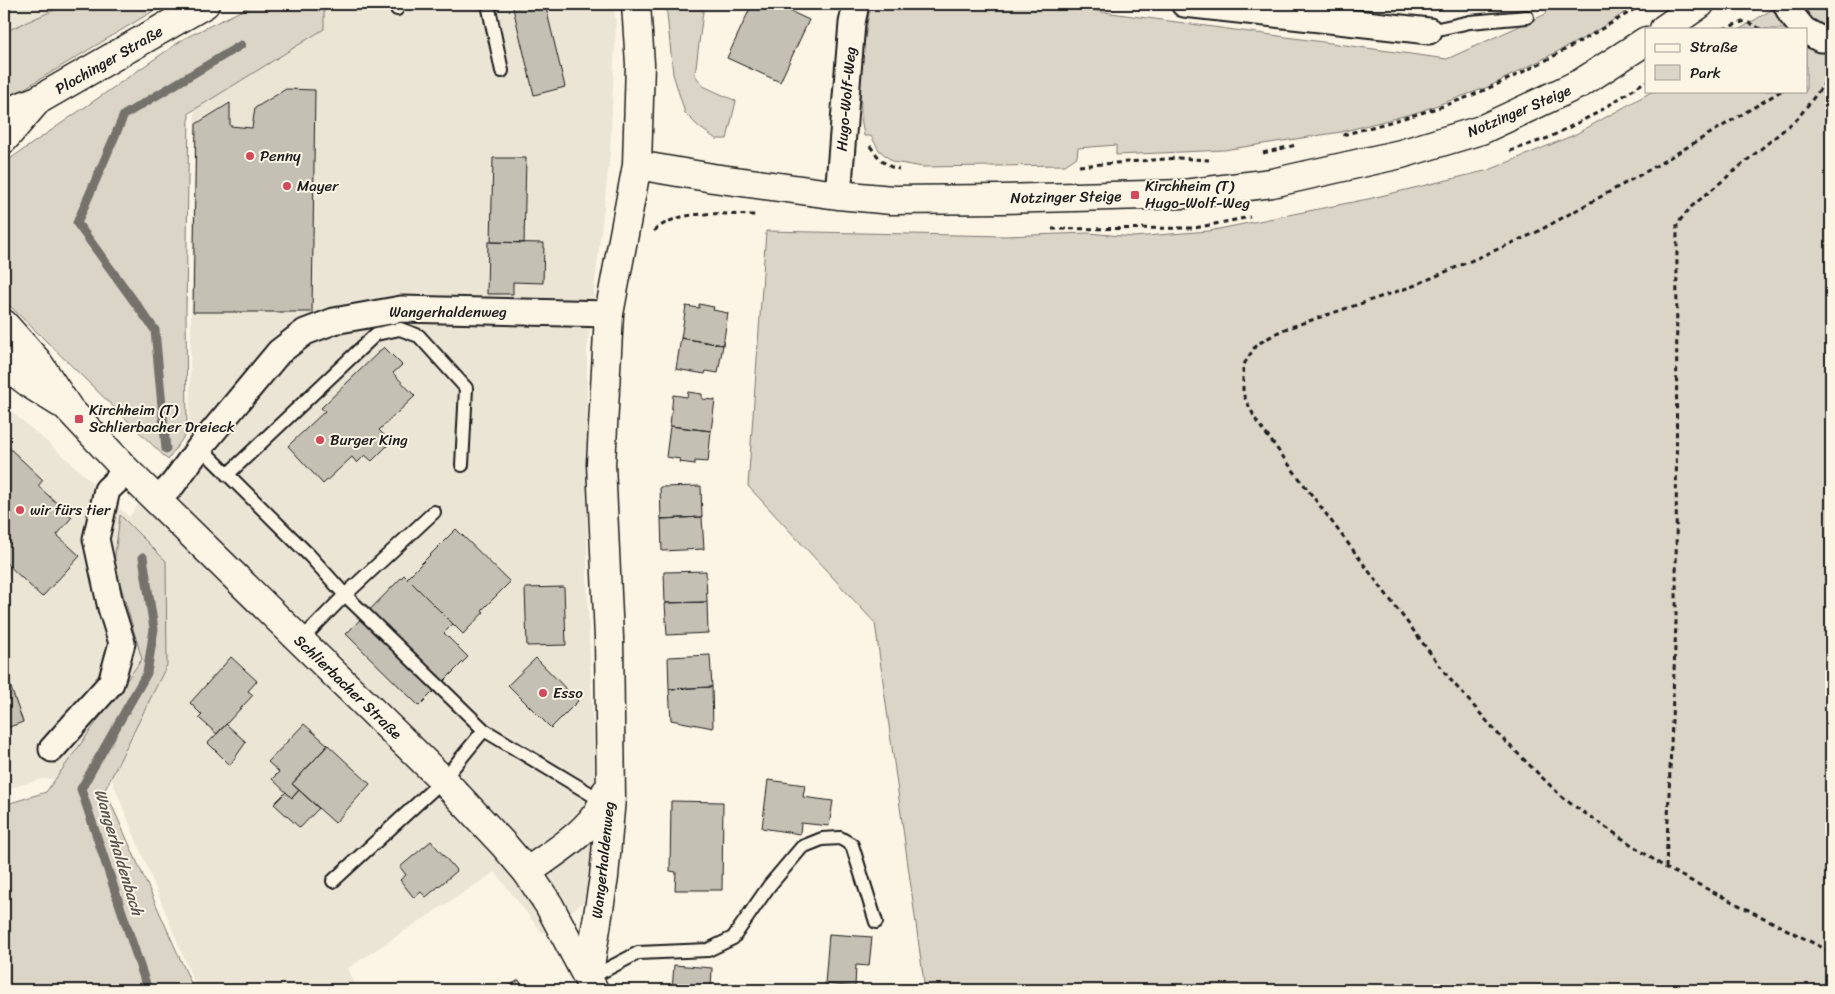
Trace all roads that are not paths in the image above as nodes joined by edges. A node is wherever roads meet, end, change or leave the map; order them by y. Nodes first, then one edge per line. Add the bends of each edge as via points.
1 (488, 4) edge
2 (636, 4) edge
3 (856, 4) edge
4 (1184, 4) edge
5 (1700, 4) edge
6 (1786, 4) edge
7 (203, 5) edge
8 (1231, 6) edge
9 (1526, 17) dead end
10 (1665, 28) edge
11 (1808, 28) edge
12 (1429, 31) joint
13 (1645, 42) edge
14 (502, 71) dead end
15 (38, 100) junction
16 (4, 113) edge
17 (4, 138) edge
18 (637, 165) junction
19 (838, 195) junction
20 (609, 314) junction
21 (4, 324) edge
22 (4, 364) edge
23 (70, 409) junction
24 (200, 447) junction
25 (462, 465) dead end
26 (127, 471) junction
27 (227, 475) junction
28 (157, 501) junction
29 (434, 512) dead end
30 (346, 596) junction
31 (300, 641) junction
32 (484, 730) junction
33 (610, 741) junction
34 (52, 749) dead end
35 (443, 780) junction
36 (604, 802) junction
37 (527, 872) junction
38 (333, 881) dead end
39 (876, 922) dead end
40 (591, 985) edge

1 - 14 lane
2 - 18 main road, Wangerhaldenweg via 640,64
3 - 19 street, Hugo-Wolf-Weg
4 - 8 street
5 - 10 main road
6 - 11 street via 1791,14
7 - 15 main road, Plochinger Straße
8 - 12 street
9 - 12 lane via 1470,22
13 - 19 main road, Notzinger Steige via 1581,83 1481,130 1401,154 1272,182 1184,194 892,200
15 - 16 main road, Plochinger Straße
15 - 17 main road, Plochinger Straße
18 - 19 main road, Notzinger Steige
18 - 20 main road, Wangerhaldenweg
20 - 24 street, Wangerhaldenweg via 401,309 334,321 305,332 279,352
20 - 33 main road, Wangerhaldenweg via 601,464
21 - 23 main road, Schlierbacher Straße via 37,361
22 - 23 main road, Schlierbacher Straße
23 - 26 main road, Schlierbacher Straße
24 - 27 lane
24 - 28 street, Wangerhaldenweg
25 - 27 lane via 466,388 419,336 400,329 376,334
26 - 28 main road, Schlierbacher Straße
26 - 34 street via 106,490 96,539 122,643 111,683
27 - 30 lane
28 - 31 main road, Schlierbacher Straße
29 - 30 lane
30 - 31 lane
30 - 32 lane
31 - 35 main road, Schlierbacher Straße
32 - 35 lane
32 - 36 lane
33 - 36 main road, Wangerhaldenweg
33 - 40 main road, Wangerhaldenweg via 611,798
35 - 37 main road, Schlierbacher Straße
35 - 38 lane
36 - 37 main road, Wangerhaldenweg via 588,826
37 - 40 main road, Schlierbacher Straße
39 - 40 lane via 852,845 840,838 822,839 802,847 769,886 733,938 708,950 638,953

